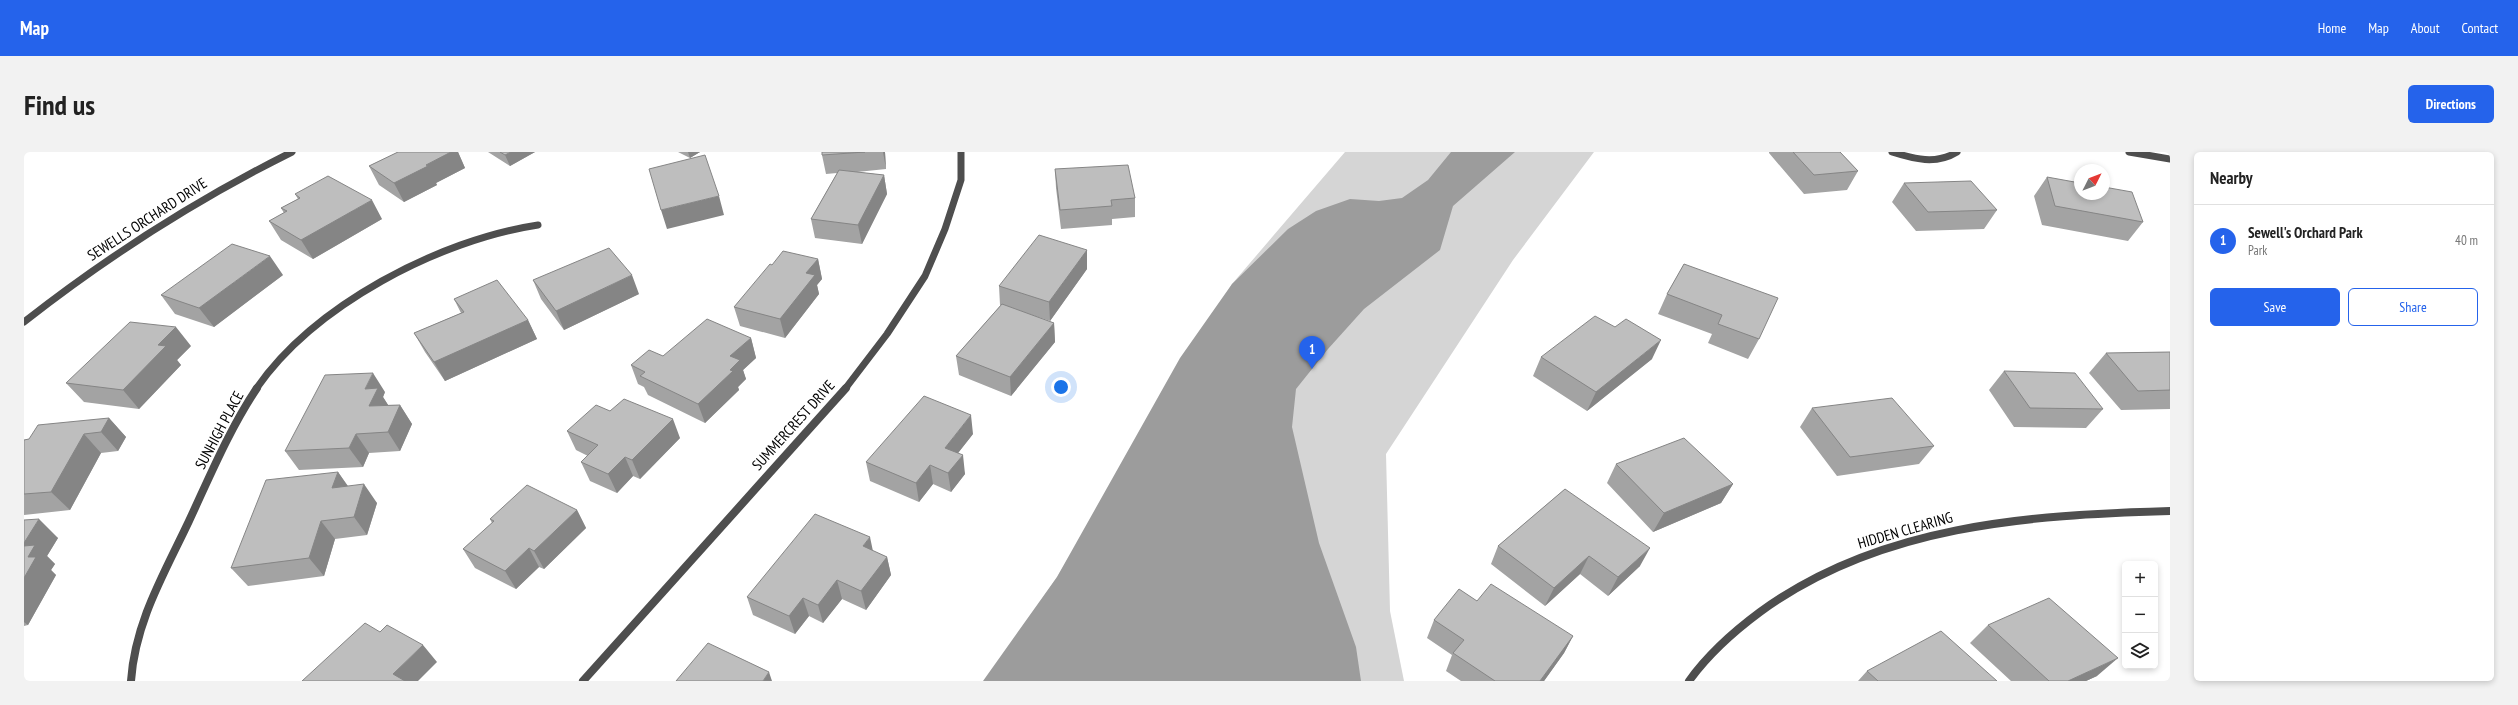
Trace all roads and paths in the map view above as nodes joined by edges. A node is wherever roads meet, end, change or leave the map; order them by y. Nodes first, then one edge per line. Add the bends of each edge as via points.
1 (292, 152) edge
2 (961, 152) edge
3 (1892, 152) edge
4 (1957, 152) edge
5 (2129, 152) edge
6 (2170, 159) edge
7 (538, 225) dead end
8 (24, 322) edge
9 (2170, 511) edge
10 (131, 681) edge
11 (583, 681) edge
12 (1689, 681) edge

1 - 8 street, SEWELLS ORCHARD DRIVE via 234,180 120,248
2 - 11 street, SUMMERCREST DRIVE via 961,180 945,229 925,276 887,334 845,390
3 - 4 street via 1921,160 1949,158
5 - 6 street
7 - 10 street, SUNHIGH PLACE via 498,232 466,242 398,273 316,327 274,366 241,412 148,606 131,665
9 - 12 street, HIDDEN CLEARING via 2081,513 1955,529 1852,560 1792,588 1736,629

